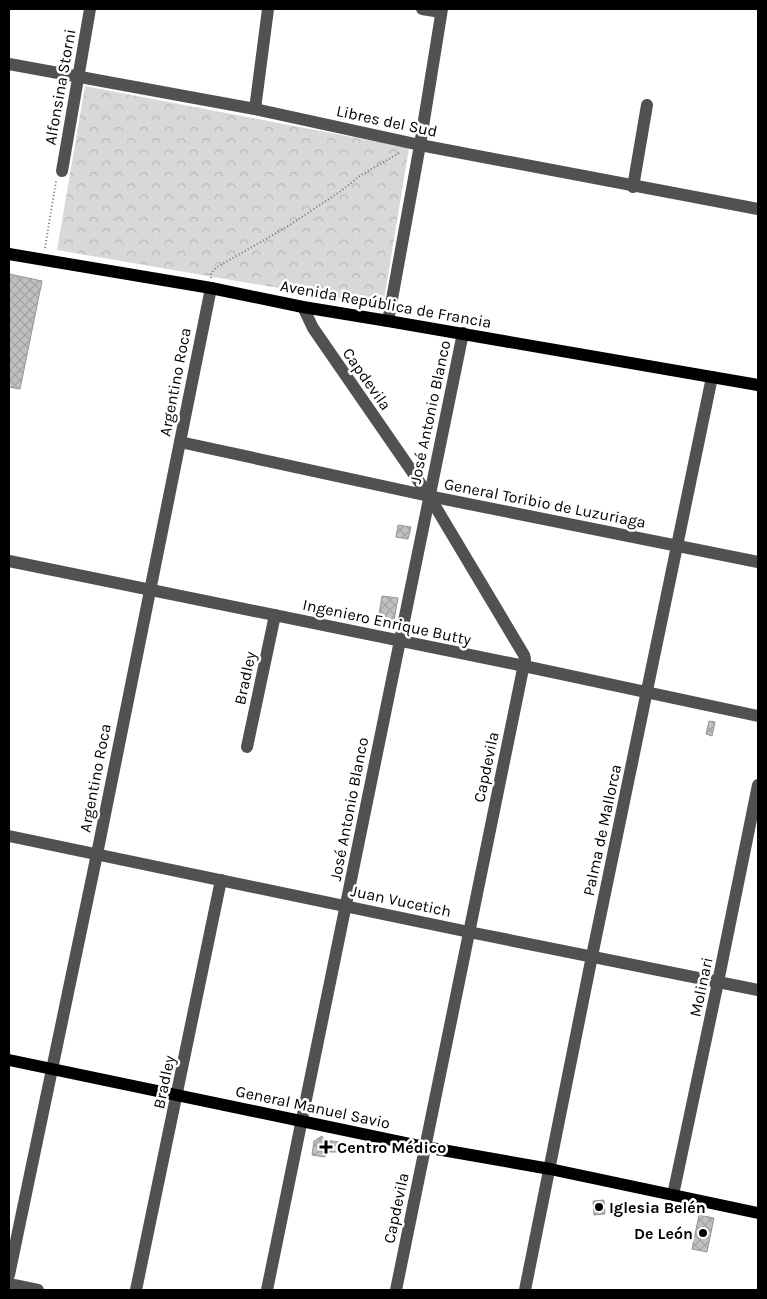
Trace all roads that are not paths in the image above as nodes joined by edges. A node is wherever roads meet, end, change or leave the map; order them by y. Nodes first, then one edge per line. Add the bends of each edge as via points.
1 (90, 9) edge
2 (268, 9) edge
3 (422, 9) edge
4 (441, 10) edge
5 (9, 64) edge
6 (79, 76) junction
7 (647, 105) dead end
8 (255, 109) junction
9 (420, 145) junction
10 (62, 171) road end
11 (633, 187) junction
12 (758, 209) edge
13 (9, 254) edge
14 (211, 288) junction
15 (303, 308) junction
16 (388, 321) junction
17 (463, 333) junction
18 (712, 378) junction
19 (758, 385) edge
20 (180, 442) junction
21 (429, 496) junction
22 (678, 547) junction
23 (9, 561) edge
24 (758, 562) edge
25 (150, 590) junction
26 (275, 615) junction
27 (399, 641) junction
28 (524, 666) junction
29 (648, 693) junction
30 (758, 716) edge
31 (247, 747) dead end
32 (758, 785) edge
33 (9, 836) edge
34 (96, 854) junction
35 (222, 880) junction
36 (346, 906) junction
37 (469, 932) junction
38 (592, 956) junction
39 (718, 982) junction
40 (758, 990) edge
41 (9, 1060) edge
42 (52, 1068) junction
43 (177, 1096) junction
44 (301, 1121) junction
45 (425, 1147) junction
46 (550, 1169) junction
47 (673, 1194) junction
48 (758, 1214) edge
49 (9, 1275) edge
50 (9, 1284) edge
51 (38, 1290) edge
52 (136, 1290) edge
53 (267, 1290) edge
54 (396, 1290) edge
55 (525, 1290) edge

1 - 6 street, Alfonsina Storni
2 - 8 street
3 - 4 street
4 - 9 street
5 - 6 street, Libres del Sud
6 - 8 street, Libres del Sud
6 - 10 street, Alfonsina Storni
7 - 11 street
8 - 9 street, Libres del Sud
9 - 11 street, Libres del Sud
9 - 16 street
11 - 12 street, Libres del Sud
13 - 14 main road, Avenida República de Francia
14 - 15 main road, Avenida República de Francia
14 - 20 street, Argentino Roca
15 - 16 main road, Avenida República de Francia
15 - 21 street, Capdevila via 313,328
16 - 17 main road, Avenida República de Francia
17 - 18 main road, Avenida República de Francia
17 - 21 street, José Antonio Blanco
18 - 19 main road, Avenida República de Francia
18 - 22 street, Palma de Mallorca
20 - 21 street, General Toribio de Luzuriaga
20 - 25 street, Argentino Roca
21 - 22 street, General Toribio de Luzuriaga
21 - 27 street, José Antonio Blanco
21 - 28 street, Capdevila via 524,654
22 - 24 street, General Toribio de Luzuriaga
22 - 29 street, Palma de Mallorca
23 - 25 street, Ingeniero Enrique Butty
25 - 26 street, Ingeniero Enrique Butty
25 - 34 street, Argentino Roca
26 - 27 street, Ingeniero Enrique Butty
26 - 31 street, Bradley
27 - 28 street, Ingeniero Enrique Butty
27 - 36 street, José Antonio Blanco
28 - 29 street, Ingeniero Enrique Butty
28 - 37 street, Capdevila
29 - 30 street, Ingeniero Enrique Butty
29 - 38 street, Palma de Mallorca
32 - 39 street, Molinari
33 - 34 street, Juan Vucetich
34 - 35 street, Juan Vucetich
34 - 42 street, Argentino Roca
35 - 36 street, Juan Vucetich
35 - 43 street, Bradley
36 - 37 street, Juan Vucetich
36 - 44 street, José Antonio Blanco
37 - 38 street, Juan Vucetich
37 - 45 street, Capdevila
38 - 39 street, Juan Vucetich
38 - 46 street, Palma de Mallorca
39 - 40 street, Juan Vucetich
39 - 47 street, Molinari
41 - 42 main road, General Manuel Savio
42 - 43 main road, General Manuel Savio
42 - 49 street, Argentino Roca
43 - 44 main road, General Manuel Savio
43 - 52 street, Bradley
44 - 45 main road, General Manuel Savio
44 - 53 street, José Antonio Blanco
45 - 46 main road, General Manuel Savio
45 - 54 street, Capdevila
46 - 47 main road, General Manuel Savio
46 - 55 street, Palma de Mallorca
47 - 48 main road, General Manuel Savio
50 - 51 street

